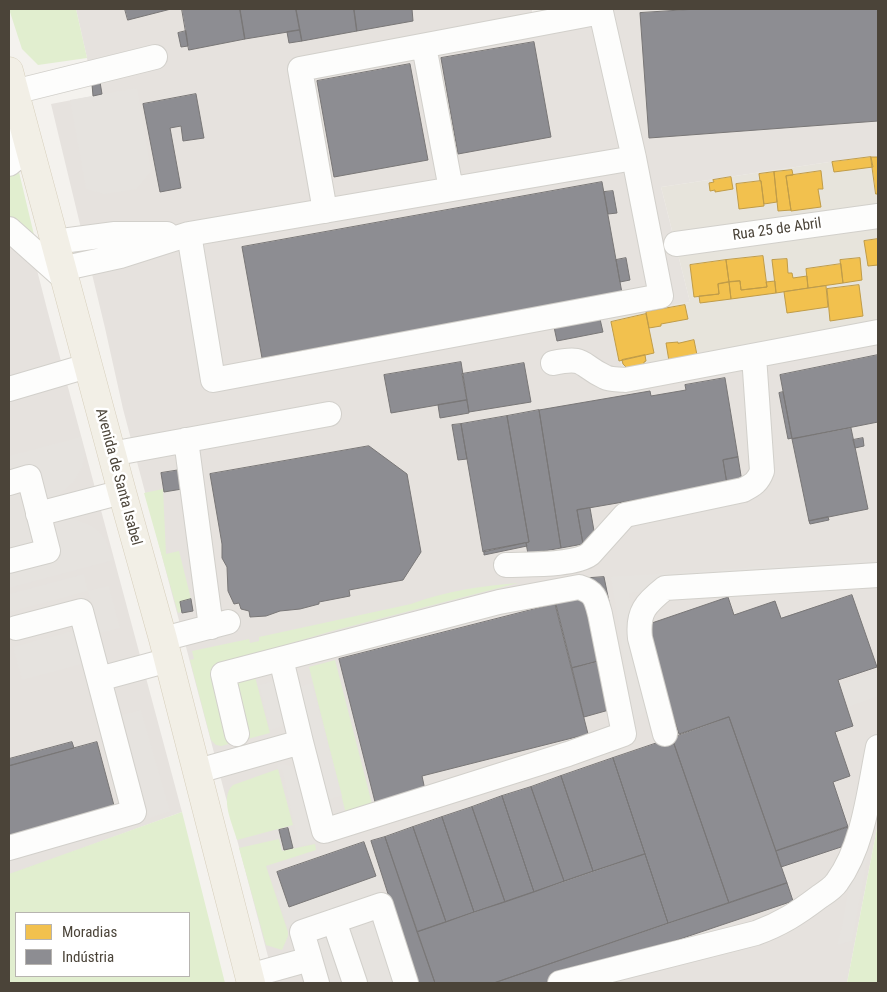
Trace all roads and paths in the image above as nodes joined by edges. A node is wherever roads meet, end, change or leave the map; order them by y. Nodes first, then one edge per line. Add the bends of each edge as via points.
1 (424, 46) junction
2 (155, 57) dead end
3 (12, 82) edge
4 (18, 140) edge
5 (634, 158) junction
6 (9, 164) edge
7 (451, 189) junction
8 (325, 211) junction
9 (878, 216) edge
10 (9, 228) edge
11 (189, 234) junction
12 (54, 242) junction
13 (676, 244) dead end
14 (63, 274) junction
15 (878, 332) edge
16 (754, 356) junction
17 (553, 363) dead end
18 (87, 366) junction
19 (9, 389) edge
20 (329, 414) dead end
21 (186, 440) junction
22 (112, 454) junction
23 (9, 482) edge
24 (122, 492) junction
25 (38, 514) junction
26 (9, 561) edge
27 (506, 565) dead end
28 (878, 574) edge
29 (16, 628) dead end
30 (166, 649) junction
31 (281, 659) junction
32 (99, 679) junction
33 (237, 734) dead end
34 (665, 734) dead end
35 (302, 742) junction
36 (878, 747) edge
37 (198, 772) junction
38 (9, 848) edge
39 (334, 921) junction
40 (310, 959) junction
41 (250, 980) edge
42 (317, 983) edge
43 (355, 983) edge
44 (406, 983) edge
45 (560, 983) edge

1 - 5 street via 601,12
1 - 7 street
1 - 8 street via 300,69
2 - 3 street
3 - 4 main road, Avenida de Santa Isabel
4 - 6 street via 19,156
4 - 12 main road, Avenida de Santa Isabel
5 - 7 street
5 - 11 street via 661,296 213,380
7 - 8 street
8 - 11 street
9 - 13 street, Rua 25 de Abril
10 - 14 street
11 - 12 street via 115,234
11 - 14 street
12 - 14 main road, Avenida de Santa Isabel
14 - 18 main road, Avenida de Santa Isabel
15 - 16 street
16 - 17 street via 626,380 607,378 580,361 571,359
16 - 27 street via 762,471 752,486 625,515 584,559
18 - 19 street
18 - 22 main road, Avenida de Santa Isabel
20 - 21 street
21 - 22 street
21 - 30 street via 220,624
22 - 24 main road, Avenida de Santa Isabel
23 - 25 street via 29,477
24 - 25 street
24 - 30 main road, Avenida de Santa Isabel
25 - 26 street via 48,551
28 - 34 street via 665,588 650,600 639,625
29 - 32 street via 81,611
30 - 32 street
30 - 37 main road, Avenida de Santa Isabel
31 - 33 street via 223,674
31 - 35 street
31 - 35 street via 499,602 579,587 589,590 596,598 624,734 324,831
32 - 38 street via 134,812
35 - 37 street
36 - 45 street via 857,845 836,884 805,908 778,925 756,933
37 - 41 main road, Avenida de Santa Isabel
39 - 40 street via 302,932
39 - 43 street
39 - 44 street via 381,905
40 - 41 street
40 - 42 street

